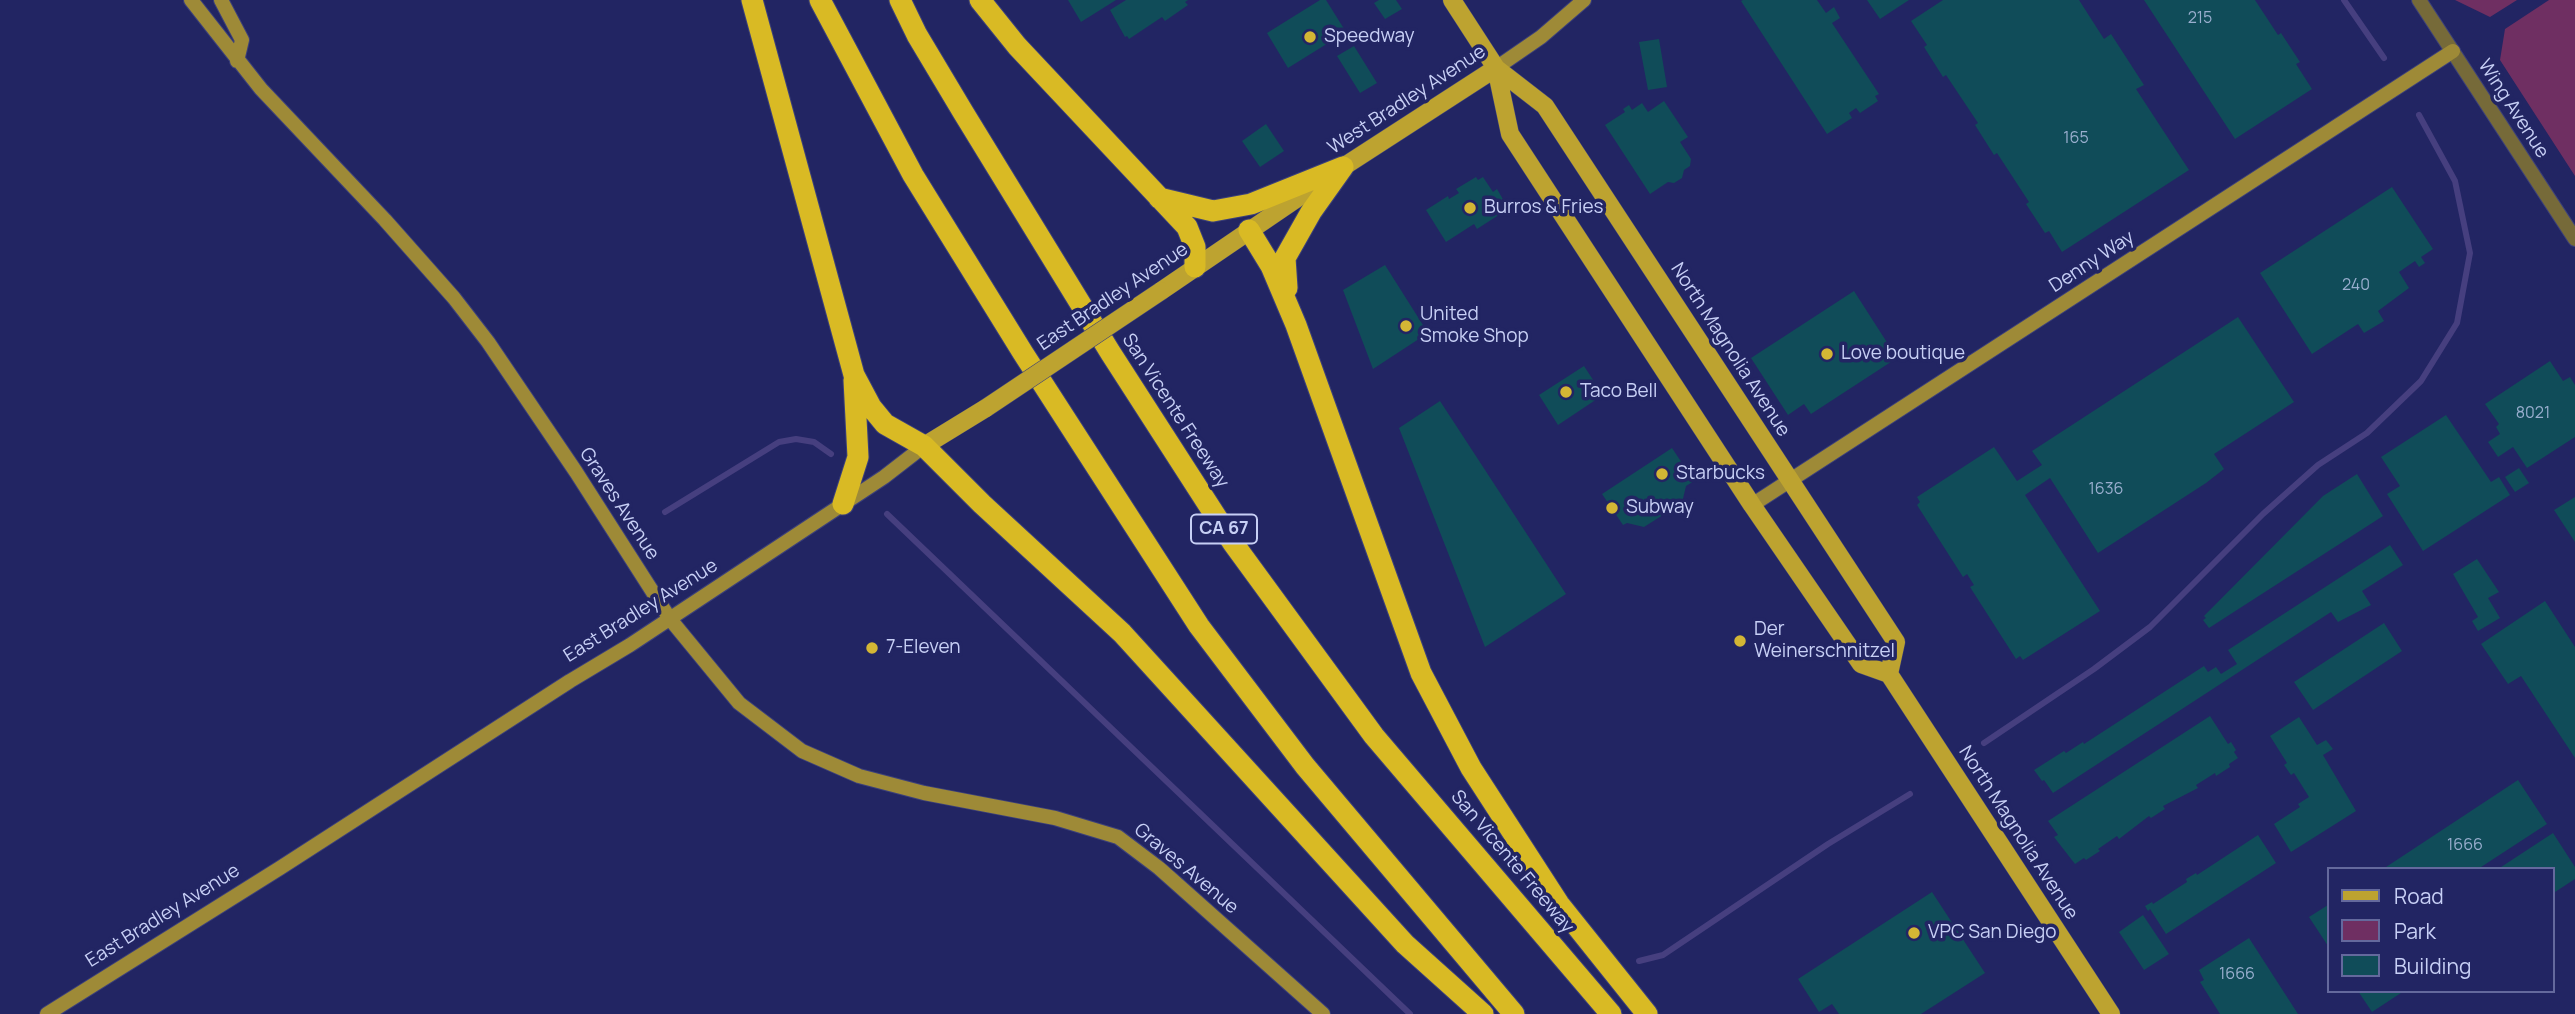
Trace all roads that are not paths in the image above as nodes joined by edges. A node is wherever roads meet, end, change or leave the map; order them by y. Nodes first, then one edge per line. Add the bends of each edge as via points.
1 (191, 0) edge
2 (221, 0) edge
3 (752, 0) edge
4 (820, 0) edge
5 (900, 0) edge
6 (980, 0) edge
7 (1451, 0) edge
8 (1584, 0) edge
9 (2419, 0) edge
10 (2452, 51) junction
11 (237, 61) junction
12 (1496, 68) junction
13 (1343, 167) junction
14 (1159, 198) junction
15 (1249, 230) junction
16 (2575, 239) edge
17 (1195, 267) junction
18 (1296, 325) junction
19 (854, 375) junction
20 (925, 446) junction
21 (1790, 481) junction
22 (843, 504) junction
23 (1752, 505) junction
24 (670, 619) junction
25 (1889, 674) junction
26 (47, 1014) edge
27 (1324, 1014) edge
28 (1483, 1014) edge
29 (1514, 1014) edge
30 (1611, 1014) edge
31 (1647, 1014) edge
32 (2111, 1014) edge

1 - 11 main road, Graves Avenue
2 - 11 main road via 242,40
3 - 19 highway
4 - 29 highway via 920,187 1199,626 1306,766
5 - 30 highway, San Vicente Freeway / CA 67 via 1040,238 1233,543 1374,736
6 - 14 highway
7 - 12 main road, North Magnolia Avenue
8 - 12 main road, West Bradley Avenue
9 - 10 street, Wing Avenue
10 - 16 street, Wing Avenue
10 - 21 main road, Denny Way
11 - 24 main road, Graves Avenue via 454,298 584,483
12 - 13 main road, West Bradley Avenue
12 - 21 main road, North Magnolia Avenue via 1545,106
12 - 23 main road, North Magnolia Avenue via 1510,134
13 - 14 highway via 1251,204 1213,211
13 - 15 main road, West Bradley Avenue
13 - 18 highway via 1285,258
14 - 17 highway via 1187,227 1195,247
15 - 17 main road, East Bradley Avenue
15 - 18 highway via 1271,266
17 - 20 main road, East Bradley Avenue, bridge
18 - 31 highway via 1421,673 1471,768 1559,904
19 - 20 highway via 885,424
19 - 22 highway via 858,457
20 - 22 main road, East Bradley Avenue
20 - 28 highway via 1122,634 1405,944
21 - 23 main road, Denny Way
21 - 25 main road, North Magnolia Avenue via 1896,642
22 - 24 main road, East Bradley Avenue
23 - 25 main road, North Magnolia Avenue via 1861,664
24 - 26 main road, East Bradley Avenue
24 - 27 main road, Graves Avenue via 739,703 802,751 838,769 924,793 1055,818 1118,837
25 - 32 main road, North Magnolia Avenue

